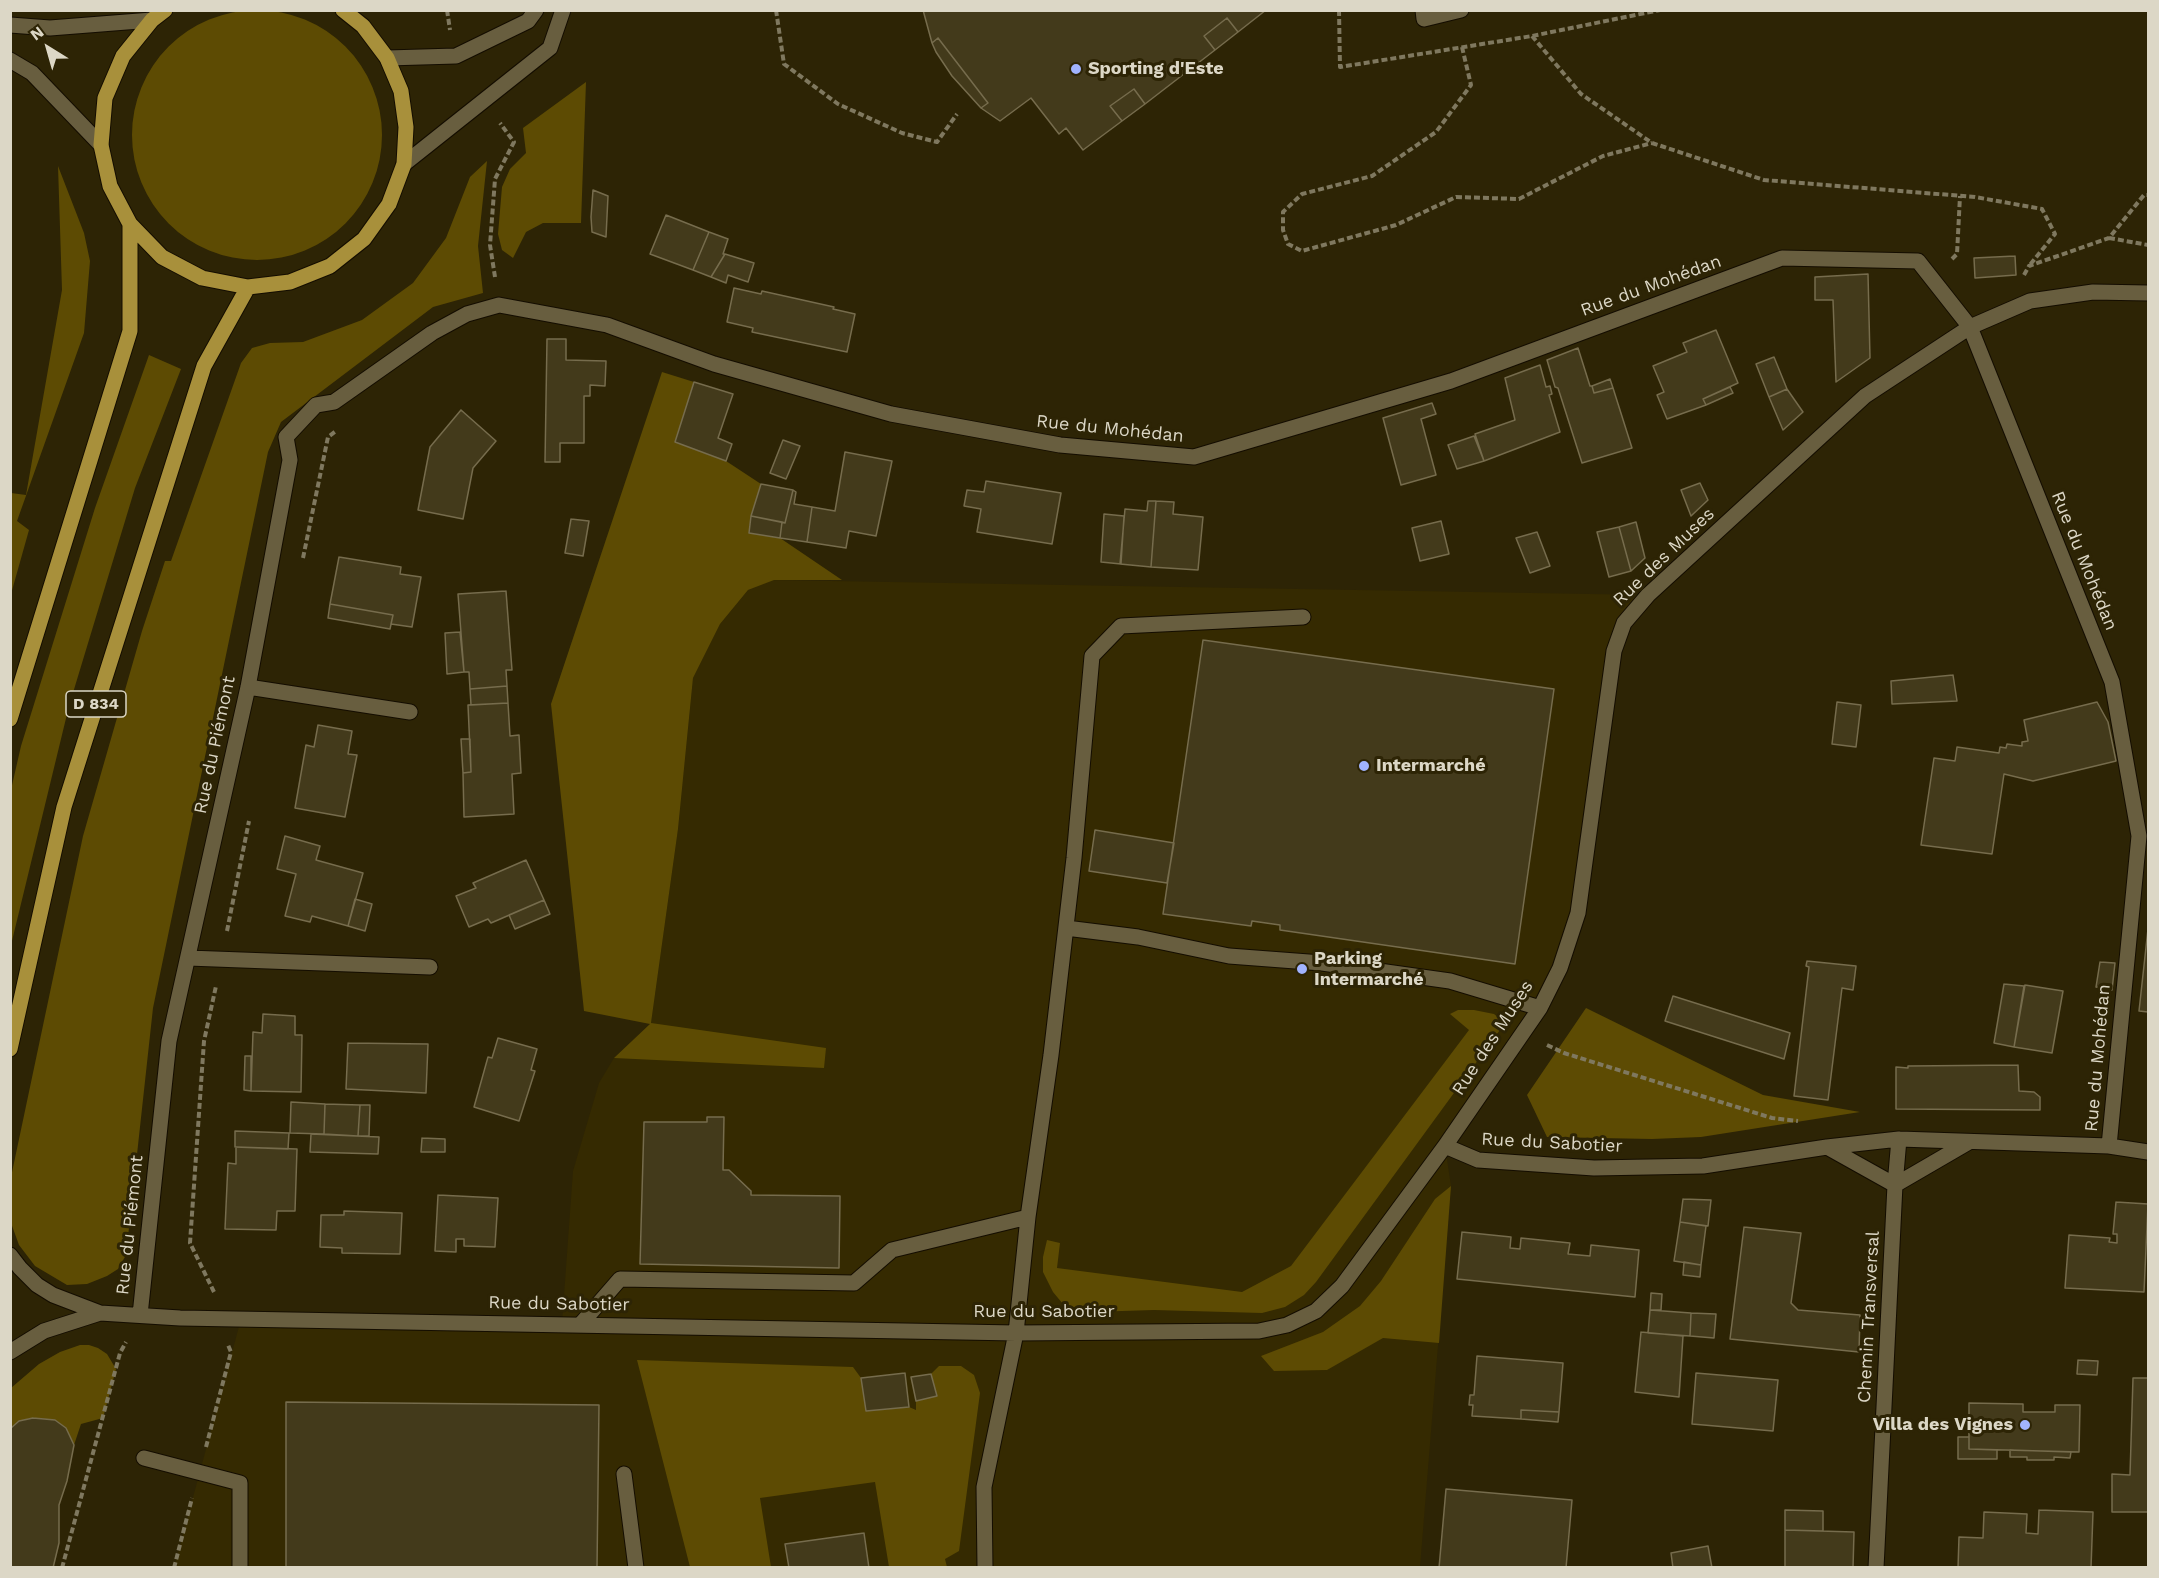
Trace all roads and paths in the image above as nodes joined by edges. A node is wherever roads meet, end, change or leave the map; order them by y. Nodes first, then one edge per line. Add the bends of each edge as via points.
1 (343, 10) edge
2 (447, 10) edge
3 (536, 10) edge
4 (563, 10) edge
5 (776, 10) edge
6 (1339, 10) edge
7 (1423, 10) edge
8 (1461, 10) edge
9 (1660, 10) edge
10 (159, 15) edge
11 (10, 25) edge
12 (1532, 36) junction
13 (1462, 47) junction
14 (456, 56) junction
15 (387, 58) junction
16 (10, 60) edge
17 (484, 101) junction
18 (957, 114) dead end
19 (1652, 143) junction
20 (101, 145) junction
21 (404, 164) junction
22 (2148, 195) edge
23 (1960, 196) junction
24 (130, 224) junction
25 (2109, 238) junction
26 (2148, 245) edge
27 (2029, 266) junction
28 (1933, 280) junction
29 (248, 287) junction
30 (2148, 293) edge
31 (500, 305) junction
32 (2005, 312) junction
33 (1970, 327) junction
34 (337, 430) dead end
35 (302, 564) dead end
36 (1303, 617) dead end
37 (248, 687) junction
38 (410, 712) dead end
39 (10, 719) edge
40 (250, 820) dead end
41 (1066, 928) junction
42 (188, 958) junction
43 (221, 960) junction
44 (430, 967) dead end
45 (1540, 1008) junction
46 (1522, 1033) junction
47 (10, 1049) edge
48 (1899, 1140) junction
49 (1969, 1142) junction
50 (1445, 1146) junction
51 (2109, 1146) junction
52 (1827, 1147) junction
53 (2148, 1152) edge
54 (1895, 1185) junction
55 (1028, 1217) junction
56 (10, 1255) edge
57 (100, 1313) junction
58 (140, 1315) junction
59 (218, 1318) junction
60 (580, 1325) junction
61 (1016, 1333) junction
62 (10, 1352) edge
63 (144, 1458) dead end
64 (199, 1472) junction
65 (624, 1474) dead end
66 (62, 1568) edge
67 (174, 1568) edge
68 (240, 1568) edge
69 (636, 1568) edge
70 (985, 1568) edge
71 (1876, 1568) edge

1 - 15 main road via 363,26
2 - 14 path
3 - 14 street via 528,21
4 - 17 street via 550,48
5 - 18 path via 783,64 838,104 902,133 937,142
6 - 13 path via 1340,67
7 - 8 street via 1424,20
9 - 12 path
10 - 11 street via 50,28
10 - 20 main road via 123,56 105,98
12 - 13 path
12 - 19 path via 1581,94
13 - 19 path via 1471,85 1436,132 1372,176 1302,194 1283,212 1288,244 1302,251 1396,225 1456,197 1519,199 1603,156
14 - 15 street
15 - 21 main road via 401,91 406,127
16 - 20 street via 32,74
17 - 21 street
17 - 31 path via 514,142 495,179 490,245
19 - 23 path via 1764,180
20 - 24 main road via 110,186
21 - 29 main road via 389,204 364,239 330,266 290,282
22 - 25 path
23 - 27 path via 2042,209 2055,234
23 - 28 path via 1957,254
24 - 29 main road via 162,257 202,278
24 - 39 main road via 130,331
25 - 26 path
25 - 27 path
27 - 32 path
28 - 31 street, Rue du Mohédan via 1918,261 1782,258 1451,381 1194,457 1060,446 891,414 714,364 608,325
28 - 33 street, Rue du Mohédan
29 - 47 main road, D 834 via 204,366 64,807
30 - 32 street, Rue des Muses via 2093,292 2030,301
31 - 37 street, Rue du Piémont via 467,314 432,333 334,402 316,405 286,437 290,460
32 - 33 street, Rue des Muses
33 - 45 street, Rue des Muses via 1865,396 1648,595 1624,623 1614,651 1578,913 1560,968
33 - 51 street, Rue du Mohédan via 2112,682 2139,836
34 - 35 path via 327,437
36 - 41 street via 1121,626 1092,656
37 - 38 street
37 - 42 street, Rue du Piémont
40 - 43 path
41 - 45 street via 1229,956 1323,963 1450,981
41 - 55 street
42 - 43 street
42 - 58 street, Rue du Piémont via 169,1041
43 - 44 street
43 - 59 path via 204,1041 189,1243 216,1296
45 - 46 street, Rue des Muses
46 - 50 street, Rue des Muses
46 - 52 path via 1564,1053 1761,1115 1819,1124
48 - 49 street, Rue du Mohédan
48 - 52 street, Rue du Sabotier
48 - 54 street, Chemin Transversal
49 - 51 street, Rue du Mohédan
49 - 54 street
50 - 52 street, Rue du Sabotier via 1478,1160 1594,1168 1703,1166
50 - 61 street, Rue du Sabotier via 1342,1286 1316,1311 1287,1325 1259,1331
51 - 53 street, Rue du Mohédan
52 - 54 street
54 - 71 street, Chemin Transversal
55 - 60 street via 892,1250 854,1283 620,1279
55 - 61 street
56 - 57 street, Rue du Sabotier via 37,1285
57 - 58 street, Rue du Sabotier
57 - 62 street, Rue du Sabotier via 44,1331
58 - 59 street, Rue du Sabotier
58 - 66 path via 120,1353
59 - 60 street, Rue du Sabotier
59 - 64 path via 231,1352
60 - 61 street, Rue du Sabotier
61 - 70 street via 984,1487
63 - 64 street
64 - 67 path
64 - 68 street via 240,1483
65 - 69 street

